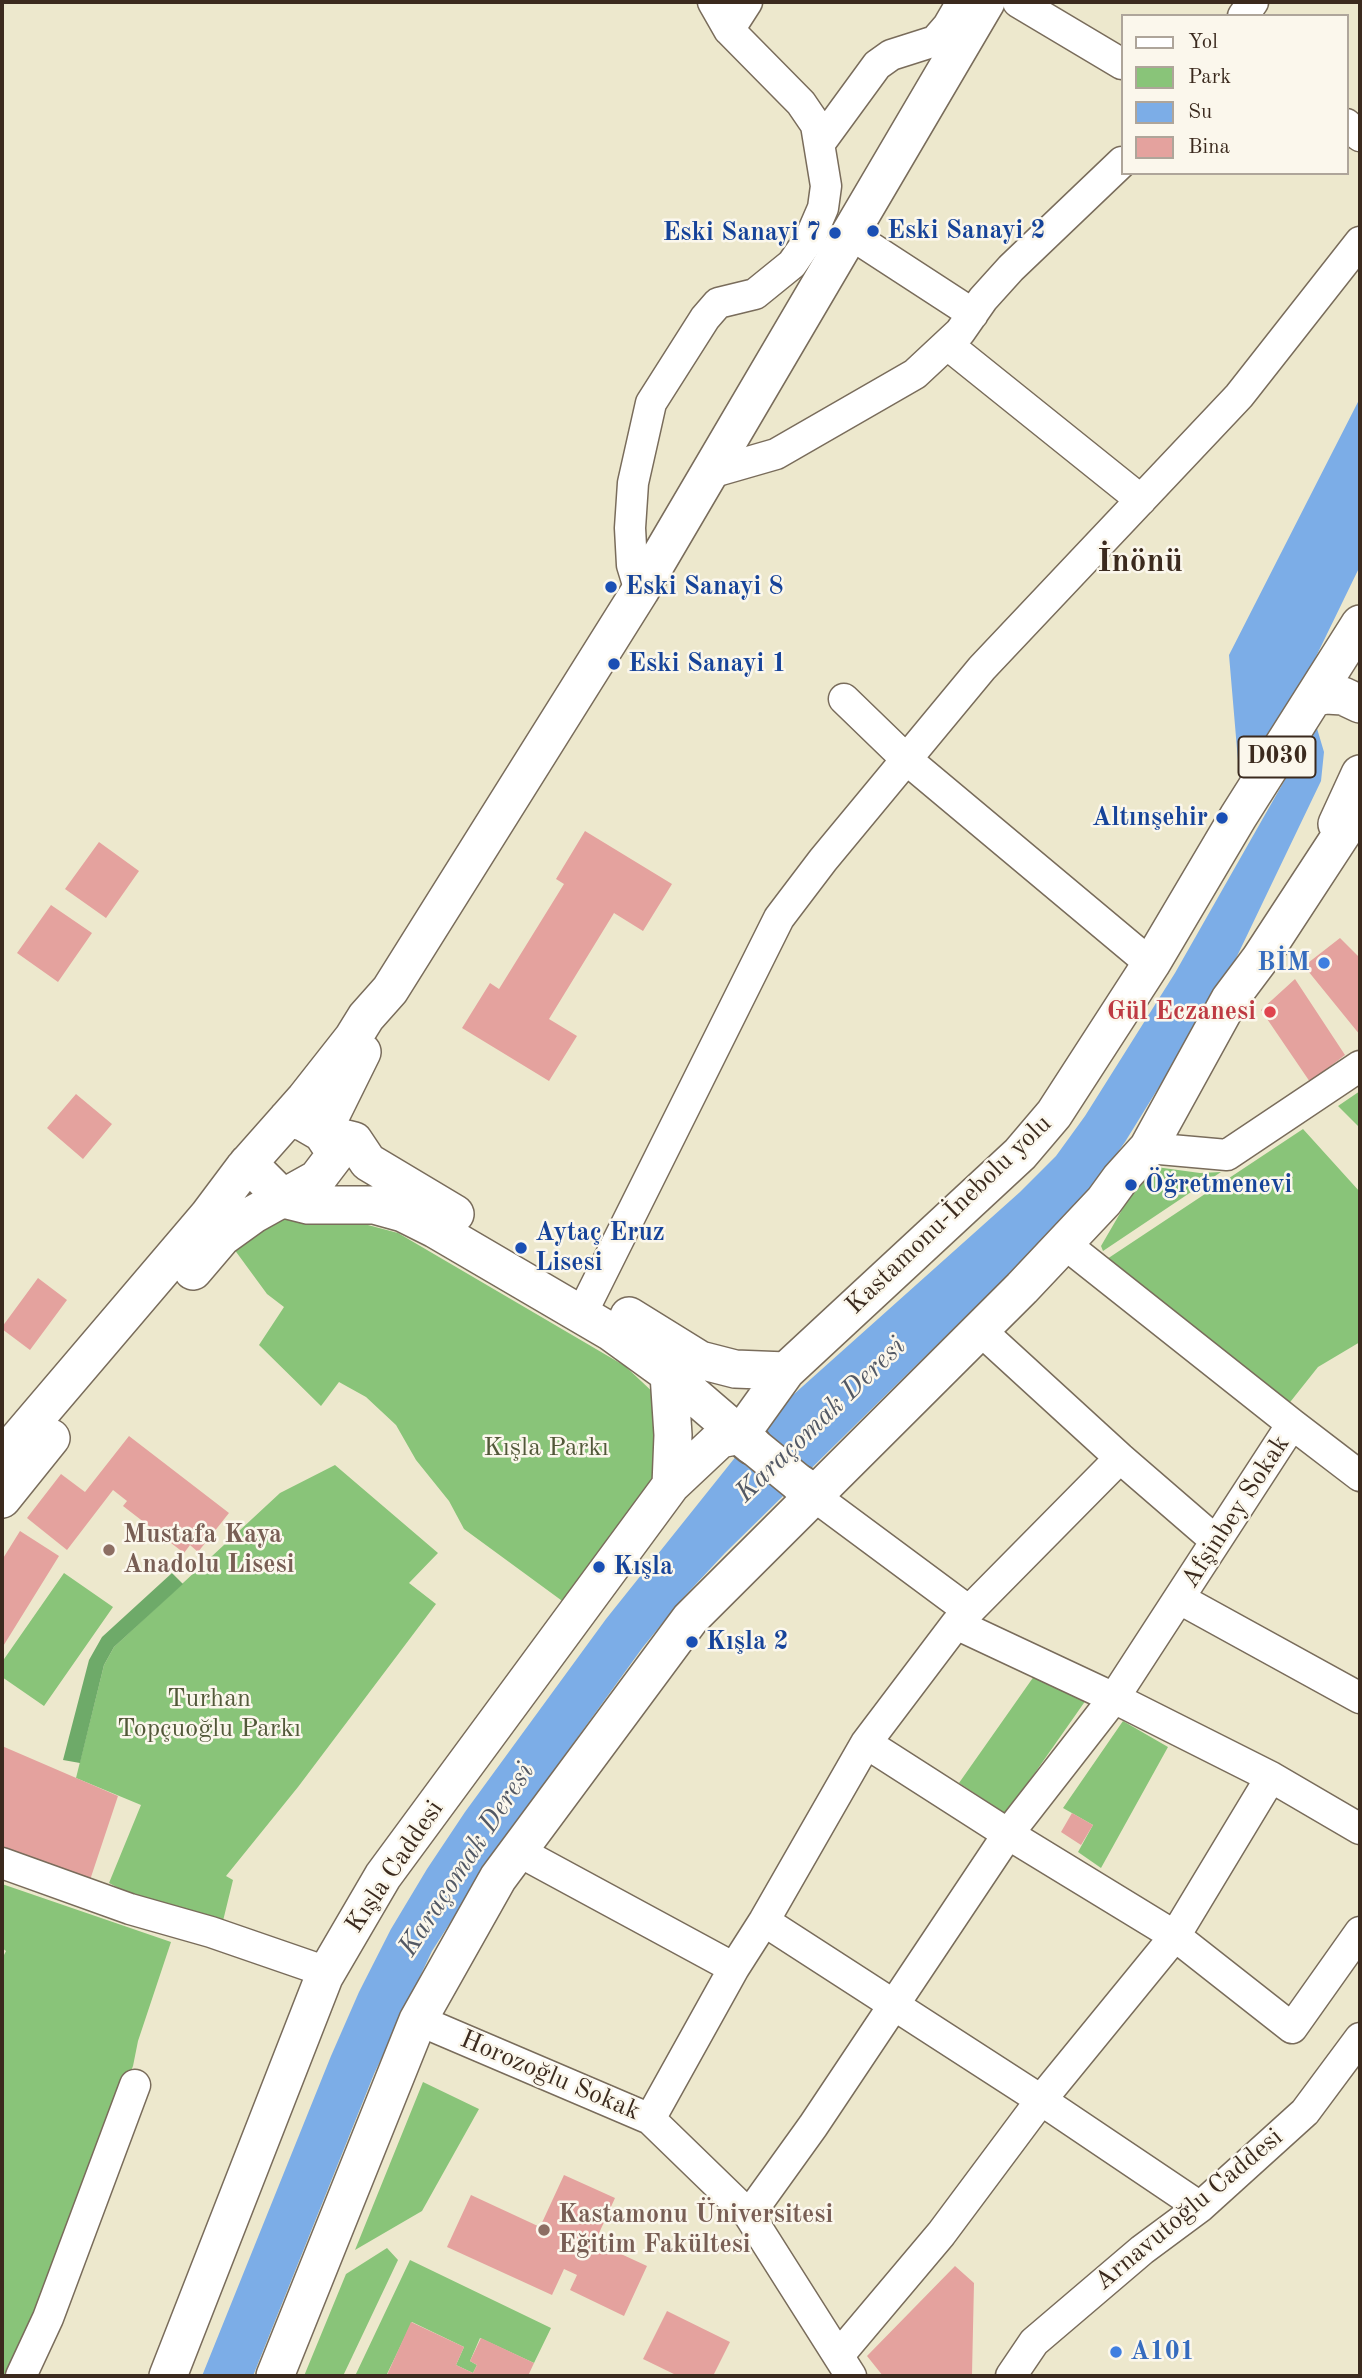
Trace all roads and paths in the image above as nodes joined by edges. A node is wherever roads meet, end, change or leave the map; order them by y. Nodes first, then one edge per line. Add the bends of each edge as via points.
1 (713, 2) edge
2 (747, 2) edge
3 (962, 2) edge
4 (986, 2) edge
5 (1017, 2) edge
6 (729, 30) junction
7 (1120, 63) edge
8 (820, 144) junction
9 (1120, 164) edge
10 (850, 234) junction
11 (1360, 242) edge
12 (973, 314) junction
13 (948, 345) junction
14 (710, 473) junction
15 (1141, 500) junction
16 (640, 591) junction
17 (1360, 637) edge
18 (1316, 697) junction
19 (844, 699) dead end
20 (1360, 704) edge
21 (906, 759) junction
22 (1360, 774) edge
23 (1360, 806) edge
24 (1309, 882) junction
25 (1151, 964) junction
26 (390, 990) junction
27 (1360, 1066) edge
28 (288, 1118) junction
29 (322, 1133) junction
30 (1148, 1148) junction
31 (248, 1163) junction
32 (285, 1199) junction
33 (1065, 1244) junction
34 (587, 1304) junction
35 (979, 1329) junction
36 (786, 1371) junction
37 (669, 1374) junction
38 (1292, 1424) junction
39 (746, 1440) junction
40 (2, 1458) edge
41 (1120, 1458) junction
42 (1360, 1476) edge
43 (671, 1485) junction
44 (807, 1491) junction
45 (2, 1499) edge
46 (1216, 1541) junction
47 (1180, 1599) junction
48 (963, 1618) junction
49 (1114, 1698) junction
50 (1360, 1698) edge
51 (866, 1743) junction
52 (1271, 1777) junction
53 (1360, 1829) edge
54 (1008, 1834) junction
55 (518, 1851) junction
56 (2, 1863) edge
57 (764, 1921) junction
58 (1360, 1932) edge
59 (1175, 1936) junction
60 (734, 1968) junction
61 (327, 1972) junction
62 (894, 2005) junction
63 (418, 2020) junction
64 (1360, 2038) edge
65 (135, 2085) dead end
66 (1041, 2100) junction
67 (650, 2119) junction
68 (1200, 2207) junction
69 (749, 2215) junction
70 (845, 2366) edge
71 (21, 2376) edge
72 (168, 2376) edge
73 (275, 2376) edge
74 (1011, 2376) edge

1 - 6 street
2 - 6 street
3 - 8 street via 935,41 891,55 877,65
4 - 10 main road
5 - 7 street
6 - 8 street via 801,103 816,125
8 - 16 street via 827,186 810,238 792,264 755,294 718,303 651,403 629,528
9 - 12 street via 1010,268
10 - 12 street
10 - 14 main road
11 - 15 street via 1239,396
12 - 13 street
13 - 14 street via 915,374 776,454
13 - 15 street
14 - 16 main road
15 - 21 street via 982,668
16 - 26 main road
17 - 18 main road, Kastamonu-İnebolu yolu / D030
18 - 20 main road via 1343,696
18 - 25 main road, Kastamonu-İnebolu yolu / D030
19 - 21 street
21 - 25 street
21 - 34 street via 779,918
22 - 24 main road
23 - 24 main road
24 - 30 main road via 1230,999
25 - 36 main road, Kastamonu-İnebolu yolu via 1054,1114 1020,1154
26 - 28 main road
26 - 29 main road
27 - 30 street via 1227,1155
28 - 29 main road
28 - 31 main road
29 - 32 main road via 336,1154 317,1179
29 - 34 main road via 354,1141 368,1162
30 - 33 main road
31 - 32 main road
31 - 40 main road
32 - 34 main road via 308,1205 374,1205 402,1213
32 - 45 main road via 222,1237
33 - 35 main road
33 - 38 street
34 - 36 main road via 700,1360 735,1369
34 - 37 main road via 611,1332
35 - 41 street
35 - 44 main road
36 - 39 main road, Kastamonu-İnebolu yolu
37 - 39 main road
37 - 43 main road
38 - 42 street
38 - 46 street, Afşinbey Sokak
39 - 43 main road, Kışla Caddesi via 720,1439
39 - 44 main road
41 - 46 street
41 - 48 street
43 - 61 main road, Kışla Caddesi via 383,1876
44 - 48 street
44 - 55 main road via 690,1619
46 - 47 street, Afşinbey Sokak
47 - 49 street, Afşinbey Sokak
47 - 50 street
48 - 49 street
48 - 51 street
49 - 52 street
49 - 54 street, Afşinbey Sokak
51 - 54 street
51 - 57 street
52 - 53 street
52 - 59 street
54 - 59 street
54 - 62 street, Afşinbey Sokak
55 - 60 street
55 - 63 main road
56 - 61 street
57 - 60 street
57 - 62 street
58 - 59 street via 1292,2028
59 - 66 street
60 - 67 street
61 - 72 main road, Kışla Caddesi
62 - 66 street
62 - 69 street, Afşinbey Sokak
63 - 67 street, Horozoğlu Sokak
63 - 73 main road
64 - 68 street, Arnavutoğlu Caddesi via 1305,2112
65 - 71 street via 48,2318
66 - 68 street
66 - 70 street
67 - 69 street, Horozoğlu Sokak
68 - 74 street, Arnavutoğlu Caddesi via 1034,2342
69 - 70 street, Horozoğlu Sokak

